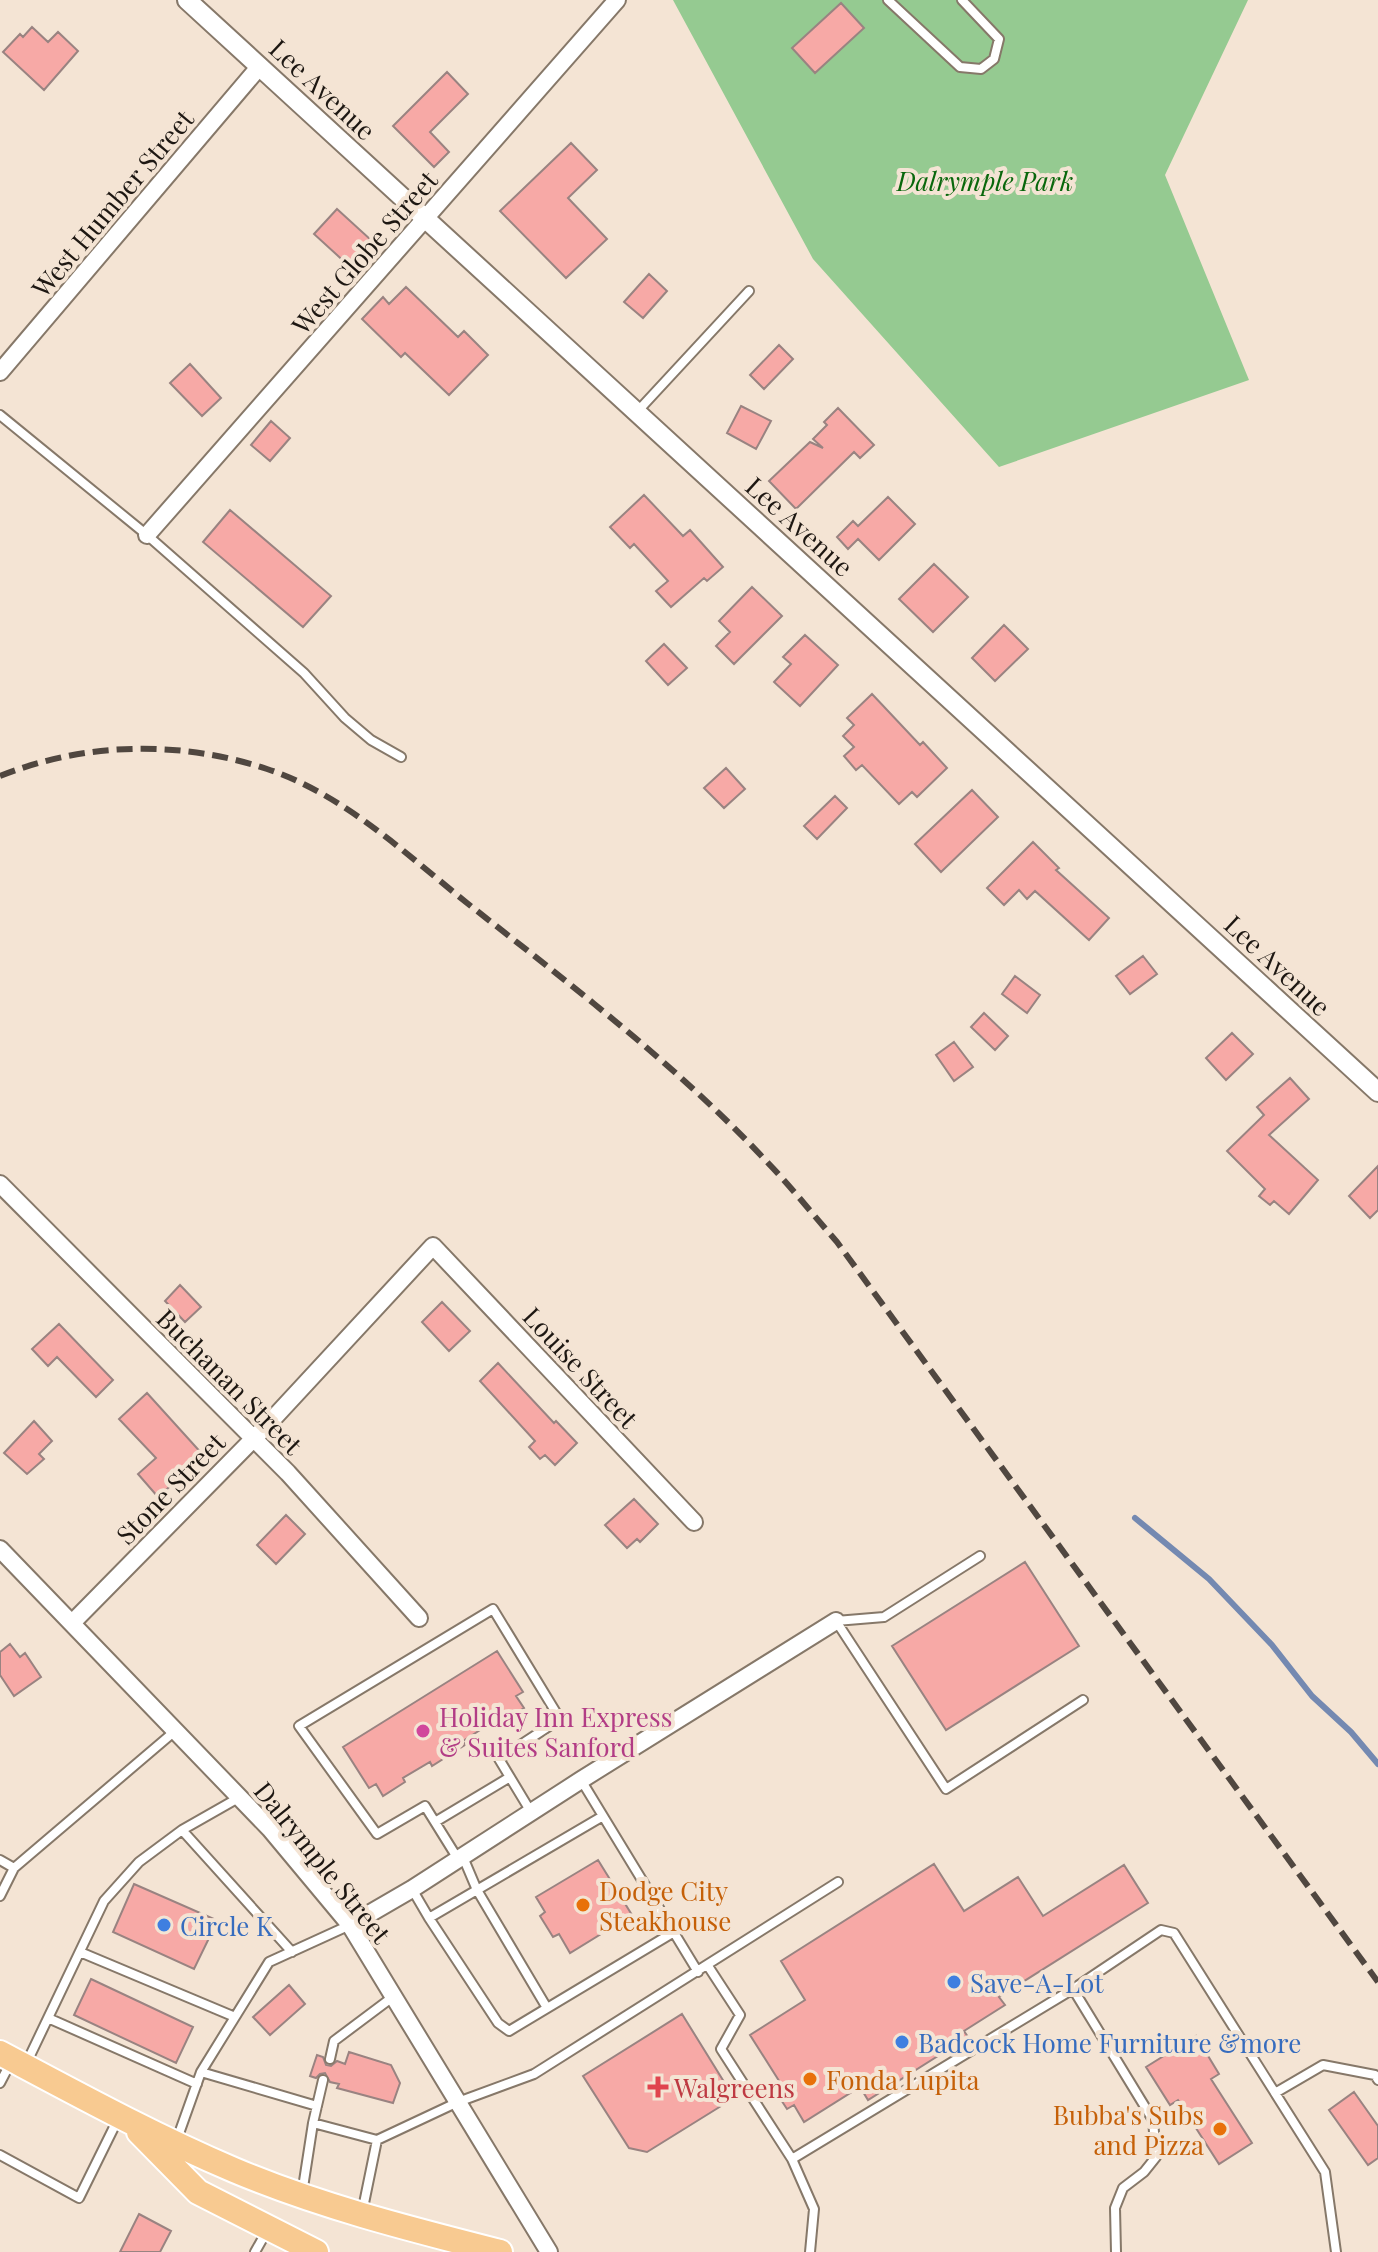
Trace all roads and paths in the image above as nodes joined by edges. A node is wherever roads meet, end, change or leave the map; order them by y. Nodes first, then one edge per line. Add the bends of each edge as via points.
1 (187, 0) edge
2 (617, 0) edge
3 (888, 0) edge
4 (962, 0) edge
5 (260, 66) junction
6 (424, 218) junction
7 (749, 291) dead end
8 (0, 372) edge
9 (636, 413) junction
10 (0, 415) edge
11 (147, 535) junction
12 (401, 757) dead end
13 (1378, 1092) edge
14 (0, 1184) edge
15 (433, 1246) joint
16 (253, 1437) junction
17 (694, 1522) dead end
18 (0, 1549) edge
19 (980, 1556) dead end
20 (419, 1618) dead end
21 (836, 1621) junction
22 (73, 1622) junction
23 (1083, 1700) dead end
24 (176, 1730) junction
25 (510, 1777) junction
26 (581, 1780) junction
27 (240, 1797) junction
28 (531, 1812) junction
29 (603, 1816) junction
30 (435, 1822) junction
31 (182, 1830) junction
32 (461, 1859) junction
33 (0, 1860) edge
34 (14, 1868) junction
35 (838, 1882) dead end
36 (412, 1889) junction
37 (477, 1890) junction
38 (0, 1896) edge
39 (429, 1918) junction
40 (350, 1925) junction
41 (674, 1932) junction
42 (80, 1952) junction
43 (292, 1952) junction
44 (708, 1966) junction
45 (698, 1972) junction
46 (1073, 1989) junction
47 (395, 1996) junction
48 (547, 2008) junction
49 (235, 2017) junction
50 (48, 2018) junction
51 (330, 2059) dead end
52 (12, 2060) edge
53 (201, 2072) junction
54 (323, 2080) dead end
55 (1378, 2080) edge
56 (0, 2083) edge
57 (197, 2084) junction
58 (1275, 2093) junction
59 (458, 2102) junction
60 (317, 2106) junction
61 (122, 2118) junction
62 (313, 2123) junction
63 (377, 2140) junction
64 (176, 2143) junction
65 (0, 2155) edge
66 (792, 2159) junction
67 (302, 2195) junction
68 (361, 2216) junction
69 (268, 2228) junction
70 (255, 2252) edge
71 (316, 2252) edge
72 (500, 2252) edge
73 (549, 2252) edge
74 (810, 2252) edge
75 (1116, 2252) edge
76 (1336, 2252) edge

1 - 5 street, Lee Avenue
2 - 6 street, West Globe Street
3 - 4 lane via 960,67 981,69 994,59 999,39
5 - 6 street, Lee Avenue
5 - 8 street, West Humber Street
6 - 9 street, Lee Avenue
6 - 11 street, West Globe Street
7 - 9 lane
9 - 13 street, Lee Avenue
10 - 11 lane
11 - 12 lane via 304,673 345,718
14 - 16 street, Buchanan Street
15 - 16 street, Stone Street
15 - 17 street, Louise Street
16 - 20 street, Buchanan Street
16 - 22 street, Stone Street
18 - 22 street, Dalrymple Street
19 - 21 lane via 884,1617
21 - 23 lane via 946,1789
21 - 26 street
22 - 24 street, Dalrymple Street
24 - 27 street, Dalrymple Street
24 - 34 lane
25 - 28 lane
25 - 30 lane
25 - 30 lane via 499,1759 560,1719 493,1609 299,1726 377,1834 425,1806
26 - 28 street
26 - 29 lane
27 - 31 lane
27 - 40 street, Dalrymple Street
28 - 32 street
29 - 37 lane
29 - 41 lane
30 - 32 lane
31 - 42 lane via 139,1862 104,1901
31 - 43 lane
32 - 36 street
32 - 37 lane
33 - 34 lane
34 - 38 lane
35 - 44 lane
36 - 39 lane
36 - 40 street
37 - 39 lane
37 - 48 lane
39 - 48 lane via 503,2029 509,2031
40 - 43 lane
40 - 47 street, Dalrymple Street
41 - 45 lane
41 - 48 lane
42 - 49 lane
42 - 50 lane
43 - 49 lane via 269,1962
44 - 45 lane
44 - 66 lane via 740,2015 721,2049
45 - 59 lane via 534,2074
46 - 58 lane via 1161,1930 1174,1933
46 - 66 lane
46 - 75 lane via 1153,2120 1156,2157 1123,2188 1115,2208
47 - 51 lane via 334,2041
47 - 59 street, Dalrymple Street
49 - 53 lane
50 - 52 lane
50 - 57 lane
52 - 56 lane
52 - 61 main road
53 - 57 lane
53 - 60 lane
54 - 60 lane
55 - 58 lane via 1375,2075 1323,2065
57 - 64 lane
58 - 76 lane via 1325,2172
59 - 63 lane
59 - 73 street, Dalrymple Street
60 - 62 lane
61 - 64 main road
61 - 65 lane via 79,2198
61 - 69 main road via 198,2192
62 - 63 lane
62 - 67 lane
63 - 68 lane
64 - 67 main road
66 - 74 lane via 814,2209
67 - 68 main road
68 - 72 main road
69 - 70 lane
69 - 71 main road

